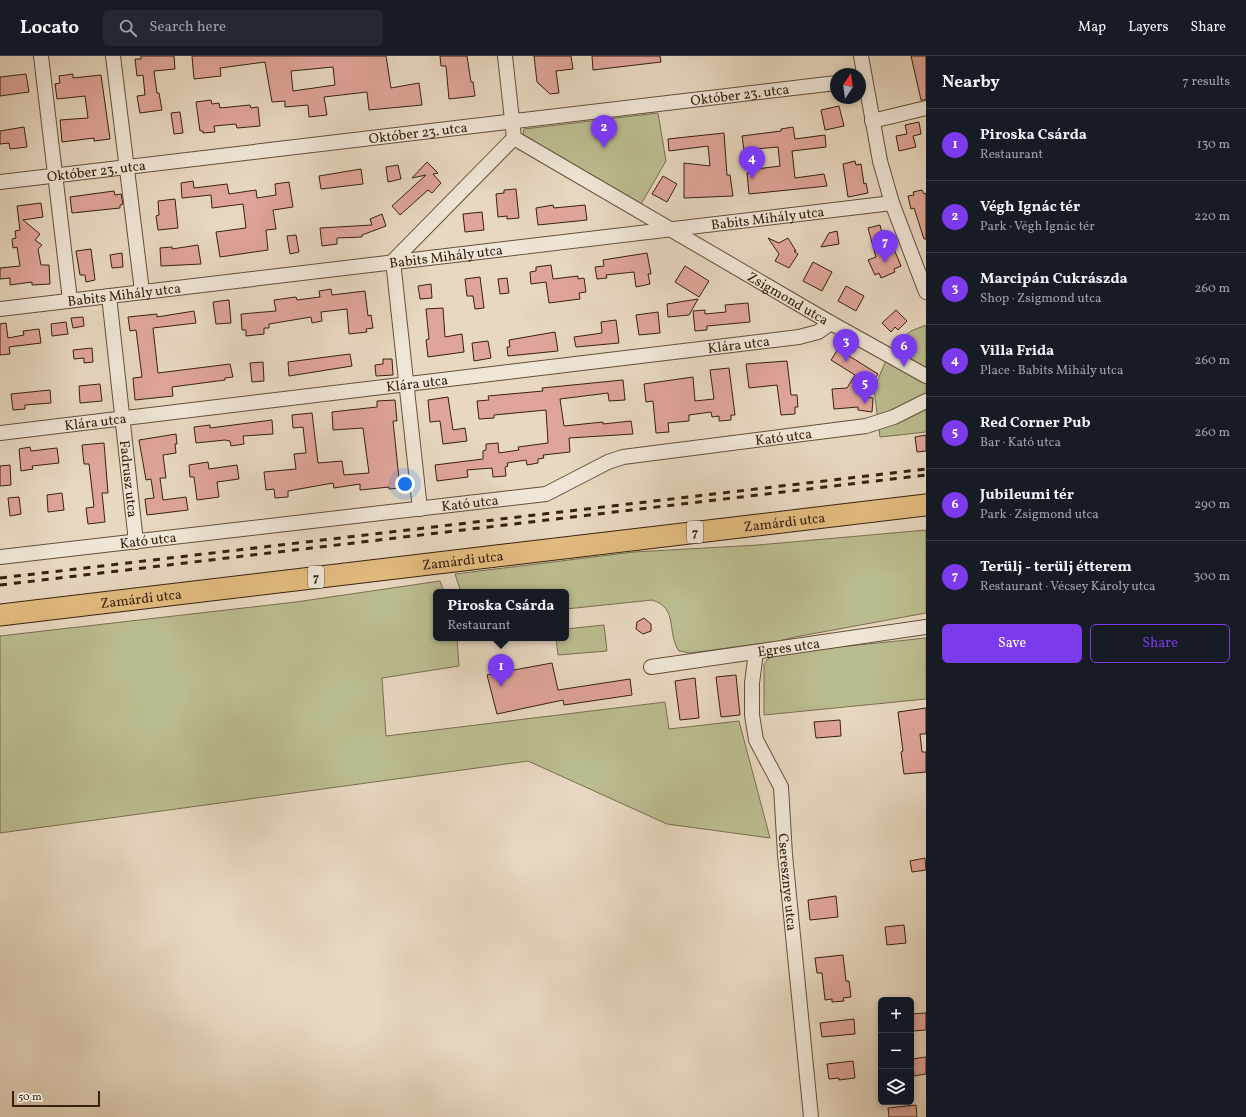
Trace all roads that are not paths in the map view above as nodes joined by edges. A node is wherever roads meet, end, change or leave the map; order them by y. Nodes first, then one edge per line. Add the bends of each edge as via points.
1 (41, 56) edge
2 (113, 56) edge
3 (505, 56) edge
4 (861, 56) edge
5 (862, 68) edge
6 (830, 84) edge
7 (866, 96) edge
8 (926, 108) edge
9 (513, 121) junction
10 (872, 121) junction
11 (514, 138) junction
12 (128, 167) junction
13 (55, 176) junction
14 (0, 182) edge
15 (892, 203) junction
16 (672, 229) junction
17 (419, 236) junction
18 (426, 258) junction
19 (392, 262) junction
20 (142, 291) junction
21 (926, 292) edge
22 (109, 296) junction
23 (70, 300) junction
24 (0, 309) edge
25 (831, 323) junction
26 (926, 376) edge
27 (405, 386) junction
28 (926, 401) edge
29 (123, 419) junction
30 (0, 433) edge
31 (926, 505) edge
32 (420, 509) junction
33 (136, 542) junction
34 (0, 557) edge
35 (0, 614) edge
36 (926, 627) edge
37 (756, 652) junction
38 (651, 667) dead end
39 (811, 1117) edge

1 - 13 street
2 - 12 street
3 - 9 street
4 - 5 street
6 - 9 street, Október 23. utca
7 - 10 street
8 - 10 street
9 - 11 street
9 - 12 street, Október 23. utca
10 - 15 street
11 - 16 street, Zsigmond utca
11 - 17 street
12 - 13 street, Október 23. utca
12 - 20 street
13 - 14 street, Október 23. utca
13 - 23 street
15 - 16 street, Babits Mihály utca
15 - 21 street
16 - 18 street, Babits Mihály utca
16 - 25 street, Zsigmond utca
17 - 18 street
17 - 19 street
18 - 19 street, Babits Mihály utca
19 - 20 street, Babits Mihály utca
19 - 27 street
20 - 22 street, Babits Mihály utca
22 - 23 street, Babits Mihály utca
22 - 29 street, Fadrusz utca
23 - 24 street, Babits Mihály utca
25 - 26 street, Zsigmond utca
25 - 27 street, Klára utca via 818,332 799,337
27 - 29 street, Klára utca
27 - 32 street
28 - 32 street, Kató utca via 894,417 866,426 623,457 546,494
29 - 30 street, Klára utca
29 - 33 street, Fadrusz utca
31 - 35 main road, Zamárdi utca / 7
32 - 33 street, Kató utca
33 - 34 street, Kató utca
36 - 37 street, Egres utca
37 - 38 street, Egres utca
37 - 39 street, Cseresznye utca via 752,683 752,715 756,740 781,787 785,855

